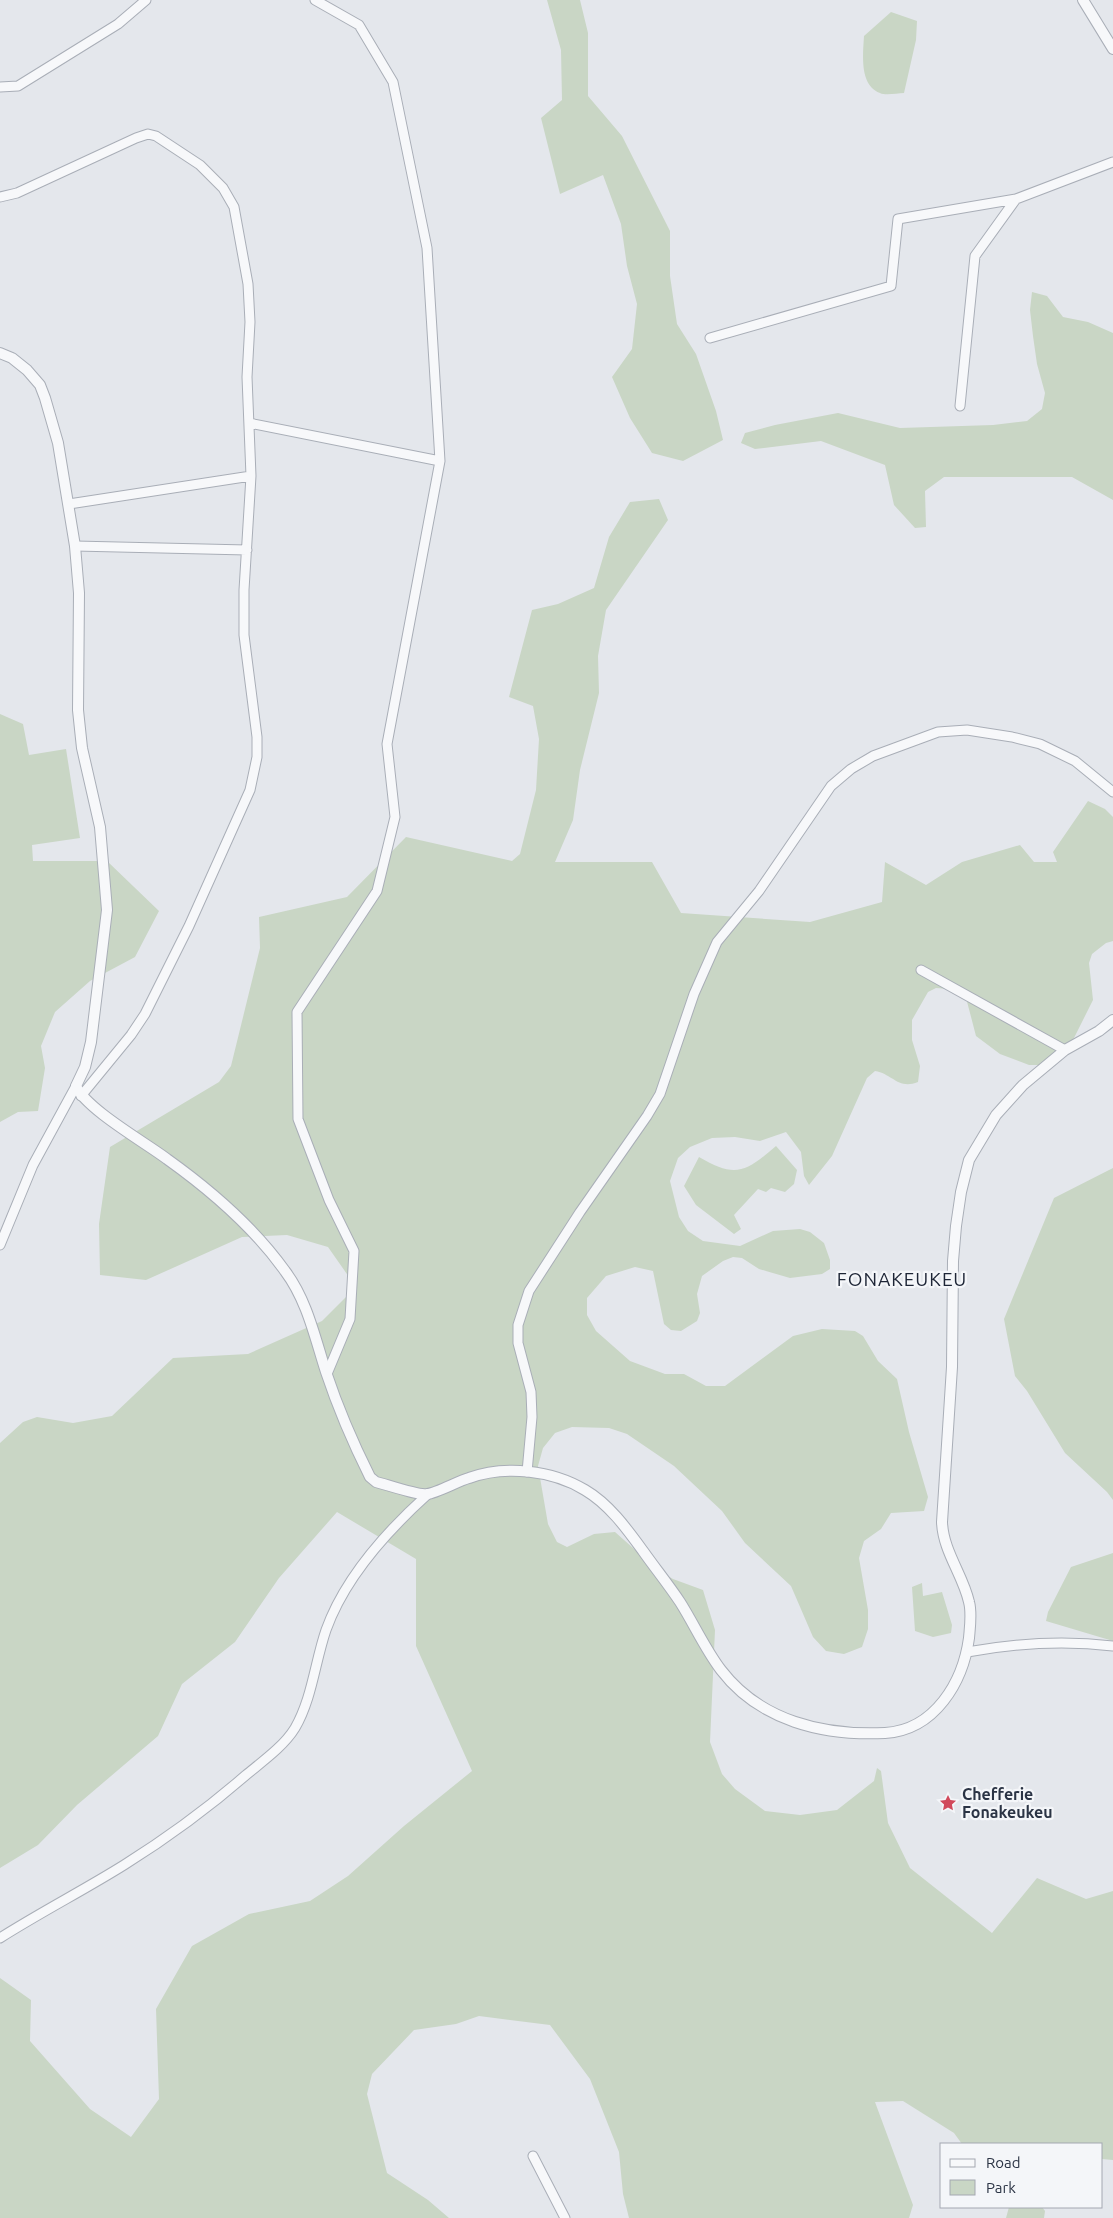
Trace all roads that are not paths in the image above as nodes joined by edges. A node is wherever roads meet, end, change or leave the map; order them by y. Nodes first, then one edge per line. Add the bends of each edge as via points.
1 (146, 0) edge
2 (315, 0) edge
3 (1083, 0) edge
4 (1113, 49) edge
5 (0, 87) edge
6 (1113, 162) edge
7 (0, 197) edge
8 (1016, 199) junction
9 (710, 338) dead end
10 (0, 353) edge
11 (960, 406) dead end
12 (249, 422) junction
13 (440, 462) junction
14 (251, 476) junction
15 (69, 504) junction
16 (75, 546) junction
17 (247, 550) junction
18 (1113, 792) edge
19 (921, 970) dead end
20 (1113, 1020) edge
21 (1065, 1050) junction
22 (79, 1091) junction
23 (0, 1245) edge
24 (327, 1374) junction
25 (527, 1472) junction
26 (427, 1495) junction
27 (1113, 1646) edge
28 (966, 1652) junction
29 (0, 1938) edge
30 (533, 2156) dead end
31 (565, 2218) edge

1 - 5 street via 118,24 18,86
2 - 13 street via 359,25 393,82 427,248
3 - 4 street
6 - 8 street
7 - 12 street via 17,193 148,134 170,144 200,165 223,188 234,207 248,284
8 - 9 street via 898,219 891,286
8 - 11 street via 975,256
10 - 15 street via 27,370 46,398
12 - 13 street
12 - 14 street
13 - 24 street via 387,744 395,818 377,891 297,1012 298,1119 329,1200 354,1251 350,1320
14 - 15 street
14 - 17 street
15 - 16 street
16 - 17 street
16 - 22 street via 79,593 78,710 82,748 100,827 108,910 91,1042
17 - 22 street via 244,635 258,738 258,756 250,790 145,1014 131,1035
18 - 25 street via 1075,761 1040,744 1012,736 967,730 938,732 873,756 831,786 759,891 717,942 694,994 660,1094 529,1290 518,1325 518,1343 530,1392 532,1417
19 - 21 street
20 - 21 street
21 - 28 street via 1023,1085 996,1115 969,1160 961,1192 953,1261 952,1367 942,1522 945,1540 969,1602
22 - 23 street via 33,1165
22 - 24 street via 118,1125 197,1181 253,1233 298,1292
24 - 26 street via 350,1436 370,1477 376,1482
25 - 26 street via 505,1470 474,1476
25 - 28 street via 569,1481 601,1501 637,1542 679,1600 720,1669 736,1689 789,1721 834,1731 900,1731 923,1720 947,1697
26 - 29 street via 362,1565 347,1588 326,1631 302,1713 284,1741 212,1805 125,1864
27 - 28 street via 1035,1643
30 - 31 street

